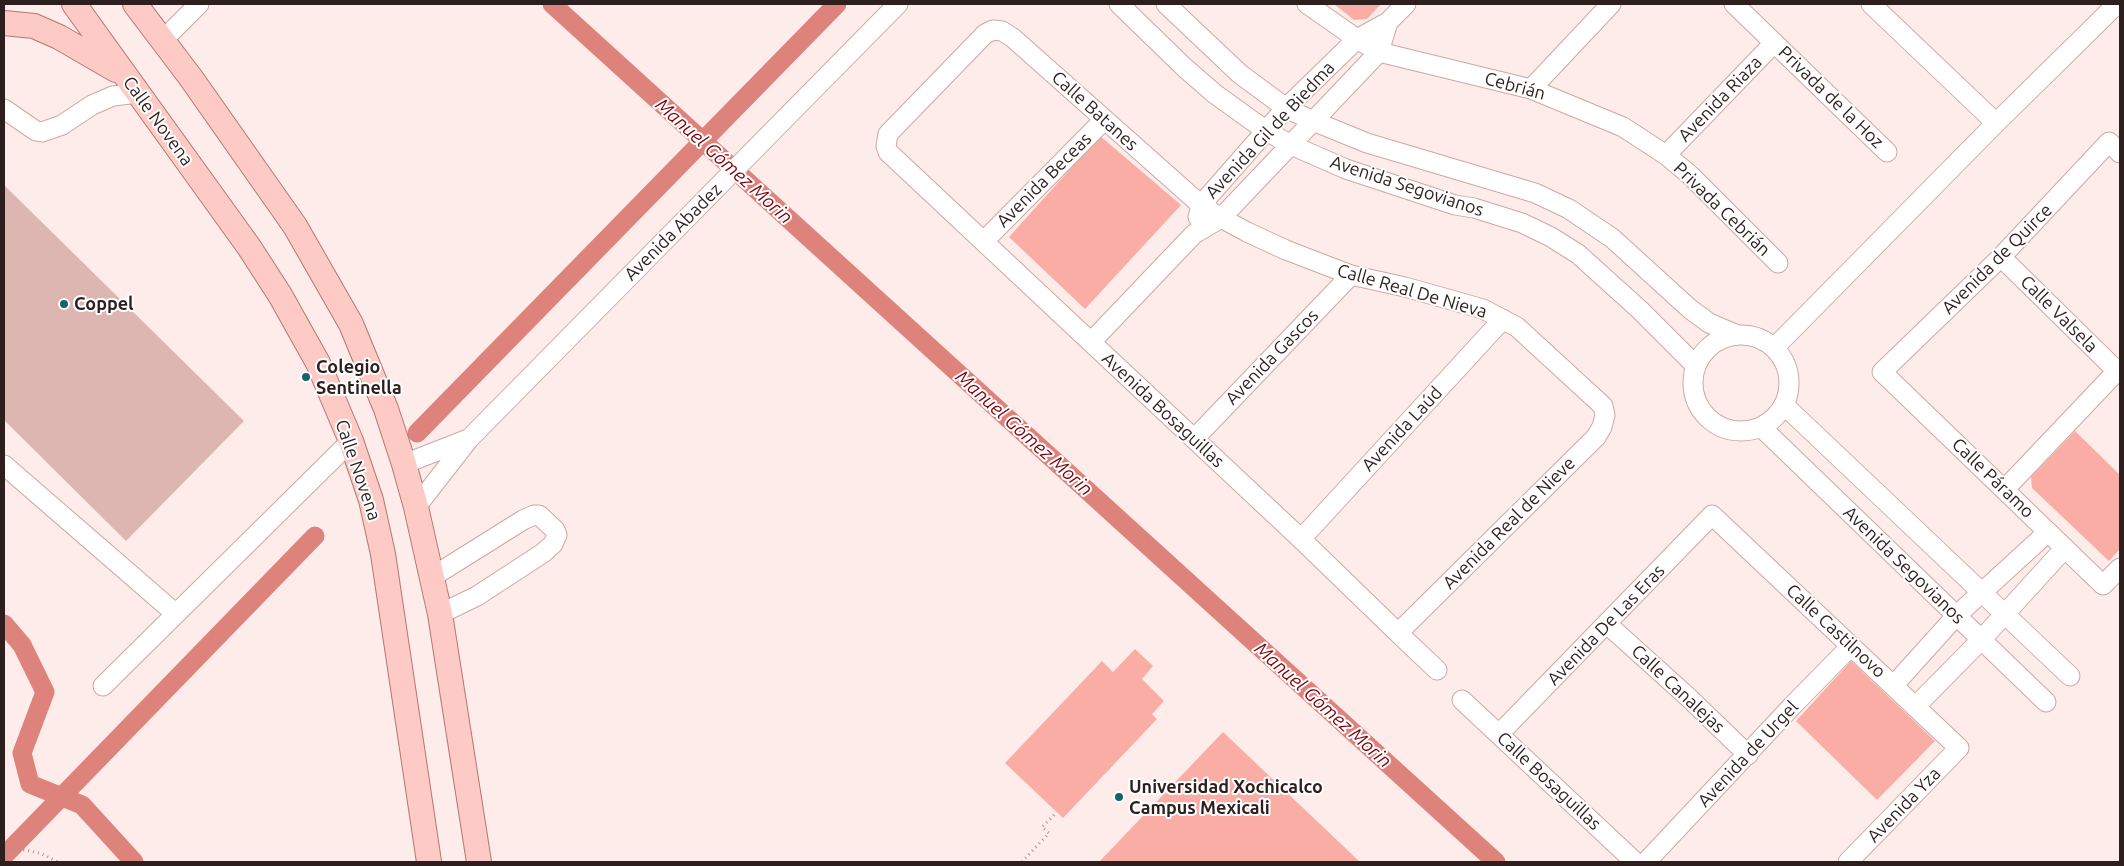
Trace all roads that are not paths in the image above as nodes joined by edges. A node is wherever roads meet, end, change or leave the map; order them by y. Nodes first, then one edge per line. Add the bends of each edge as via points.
1 (74, 4) edge
2 (199, 4) edge
3 (898, 4) edge
4 (1119, 4) edge
5 (1166, 4) edge
6 (1307, 4) edge
7 (1406, 4) edge
8 (1611, 4) edge
9 (1734, 4) edge
10 (1871, 4) edge
11 (140, 6) edge
12 (2113, 10) edge
13 (1388, 22) junction
14 (4, 23) edge
15 (1357, 39) junction
16 (163, 40) junction
17 (1774, 43) junction
18 (1379, 52) junction
19 (132, 84) junction
20 (1531, 89) junction
21 (4, 108) edge
22 (1286, 108) junction
23 (1104, 120) junction
24 (1312, 121) junction
25 (1996, 123) junction
26 (1265, 130) junction
27 (1291, 145) junction
28 (2114, 147) edge
29 (888, 152) joint
30 (1887, 152) dead end
31 (1666, 155) junction
32 (1201, 205) junction
33 (1221, 218) junction
34 (1194, 234) junction
35 (984, 241) junction
36 (2001, 257) junction
37 (1778, 263) dead end
38 (1351, 275) junction
39 (1503, 319) junction
40 (1735, 334) junction
41 (1091, 342) junction
42 (1774, 348) junction
43 (1695, 365) junction
44 (2118, 369) edge
45 (1882, 372) joint
46 (1784, 405) junction
47 (1603, 406) joint
48 (1762, 427) junction
49 (470, 439) junction
50 (1194, 439) junction
51 (351, 441) junction
52 (404, 464) junction
53 (4, 465) edge
54 (2005, 489) junction
55 (416, 507) junction
56 (1712, 515) joint
57 (2048, 532) junction
58 (1301, 539) junction
59 (2065, 548) junction
60 (2120, 568) edge
61 (432, 578) junction
62 (1982, 591) junction
63 (2005, 613) junction
64 (176, 614) junction
65 (440, 614) junction
66 (1956, 616) junction
67 (1607, 624) junction
68 (1398, 633) junction
69 (1981, 640) junction
70 (1851, 646) junction
71 (1437, 670) dead end
72 (2070, 676) dead end
73 (103, 686) dead end
74 (1893, 686) junction
75 (1462, 700) dead end
76 (2046, 702) dead end
77 (1915, 707) junction
78 (1499, 734) junction
79 (1959, 748) joint
80 (1748, 755) junction
81 (429, 862) edge
82 (479, 862) edge
83 (1635, 862) edge
84 (1646, 862) edge
85 (1848, 862) edge

1 - 19 main road, Calle Novena
2 - 16 street
3 - 49 street, Avenida Abadez
4 - 26 street, Avenida Segovianos via 1215,94
5 - 22 street, Avenida Segovianos via 1240,74
6 - 15 street, Cebrián
7 - 13 street, Avenida Gil de Biedma
8 - 20 street
9 - 17 street, Privada de la Hoz
10 - 25 street
11 - 16 main road
12 - 25 street
13 - 15 street, Avenida Gil de Biedma
13 - 18 street, Avenida Gil de Biedma
14 - 19 main road via 34,26 59,37
15 - 18 street, Cebrián
15 - 22 street, Avenida Gil de Biedma
16 - 52 main road via 295,226 351,324 386,409
17 - 30 street, Privada de la Hoz
17 - 31 street, Avenida Riaza
18 - 20 street, Cebrián
18 - 24 street, Avenida Gil de Biedma
19 - 21 street via 92,104 62,125 42,132
19 - 51 main road, Calle Novena via 280,295 318,363
20 - 31 street, Cebrián via 1623,127
22 - 24 street, Avenida Segovianos
22 - 26 street, Avenida Gil de Biedma
23 - 29 street, Calle Batanes via 1013,38 1002,31 992,30 888,134
23 - 32 street, Calle Batanes
23 - 35 street, Avenida Beceas
24 - 27 street, Avenida Gil de Biedma
24 - 40 street, Avenida Segovianos via 1367,143 1535,193 1569,209 1612,238 1690,309 1709,323
25 - 42 street
26 - 27 street, Avenida Segovianos
26 - 32 street, Avenida Gil de Biedma
27 - 33 street, Avenida Gil de Biedma
27 - 43 street, Avenida Segovianos via 1346,169 1455,205 1522,222 1551,237 1602,274
28 - 36 street, Avenida de Quirce
29 - 35 street, Avenida Bosaguillas
31 - 37 street, Privada Cebrián
32 - 33 street, Calle Real De Nieva
32 - 34 street, Avenida Gil de Biedma
33 - 34 street, Avenida Gil de Biedma
33 - 38 street, Calle Real De Nieva via 1286,250
34 - 41 street, Avenida Gil de Biedma
35 - 41 street, Avenida Bosaguillas
36 - 44 street, Calle Valsela
36 - 45 street, Avenida de Quirce
38 - 39 street, Calle Real De Nieva via 1483,309
38 - 50 street, Avenida Gascos
39 - 47 street, Calle Real De Nieva via 1517,327
39 - 58 street, Avenida Laúd
40 - 42 street via 1762,339
40 - 43 street via 1711,344
41 - 50 street, Avenida Bosaguillas
42 - 46 street via 1782,357 1788,374
43 - 48 street via 1693,394 1707,418 1719,427 1733,431
44 - 54 street
45 - 54 street, Calle Páramo
46 - 48 street
46 - 62 street, Avenida Segovianos
47 - 68 street, Avenida Real de Nieve via 1605,415 1596,438
48 - 66 street, Avenida Segovianos
49 - 52 street, Avenida Abadez
49 - 55 street, Avenida Abadez
50 - 58 street, Avenida Bosaguillas
51 - 64 street
51 - 81 main road, Calle Novena via 371,500 383,554
52 - 55 main road
53 - 64 street
54 - 57 street, Calle Páramo
55 - 61 main road
56 - 67 street, Avenida De Las Eras
56 - 70 street, Calle Castilnovo
57 - 59 street, Calle Páramo
57 - 62 street
58 - 68 street, Avenida Bosaguillas
59 - 60 street, Calle Páramo via 2103,585
59 - 63 street
61 - 65 main road
61 - 65 street via 534,515 539,515 557,535 543,554 477,596
62 - 63 street, Avenida Segovianos
62 - 66 street
63 - 69 street
63 - 72 street, Avenida Segovianos
64 - 73 street
65 - 82 main road
66 - 69 street, Avenida Segovianos
66 - 74 street
67 - 78 street, Avenida De Las Eras
67 - 80 street, Calle Canalejas
68 - 71 street, Avenida Bosaguillas
69 - 76 street, Avenida Segovianos
69 - 77 street
70 - 74 street, Calle Castilnovo
70 - 80 street, Avenida de Urgel
74 - 77 street, Calle Castilnovo
75 - 78 street, Calle Bosaguillas
77 - 79 street, Calle Castilnovo
78 - 83 street, Calle Bosaguillas
79 - 85 street, Avenida Yza
80 - 84 street, Avenida de Urgel

